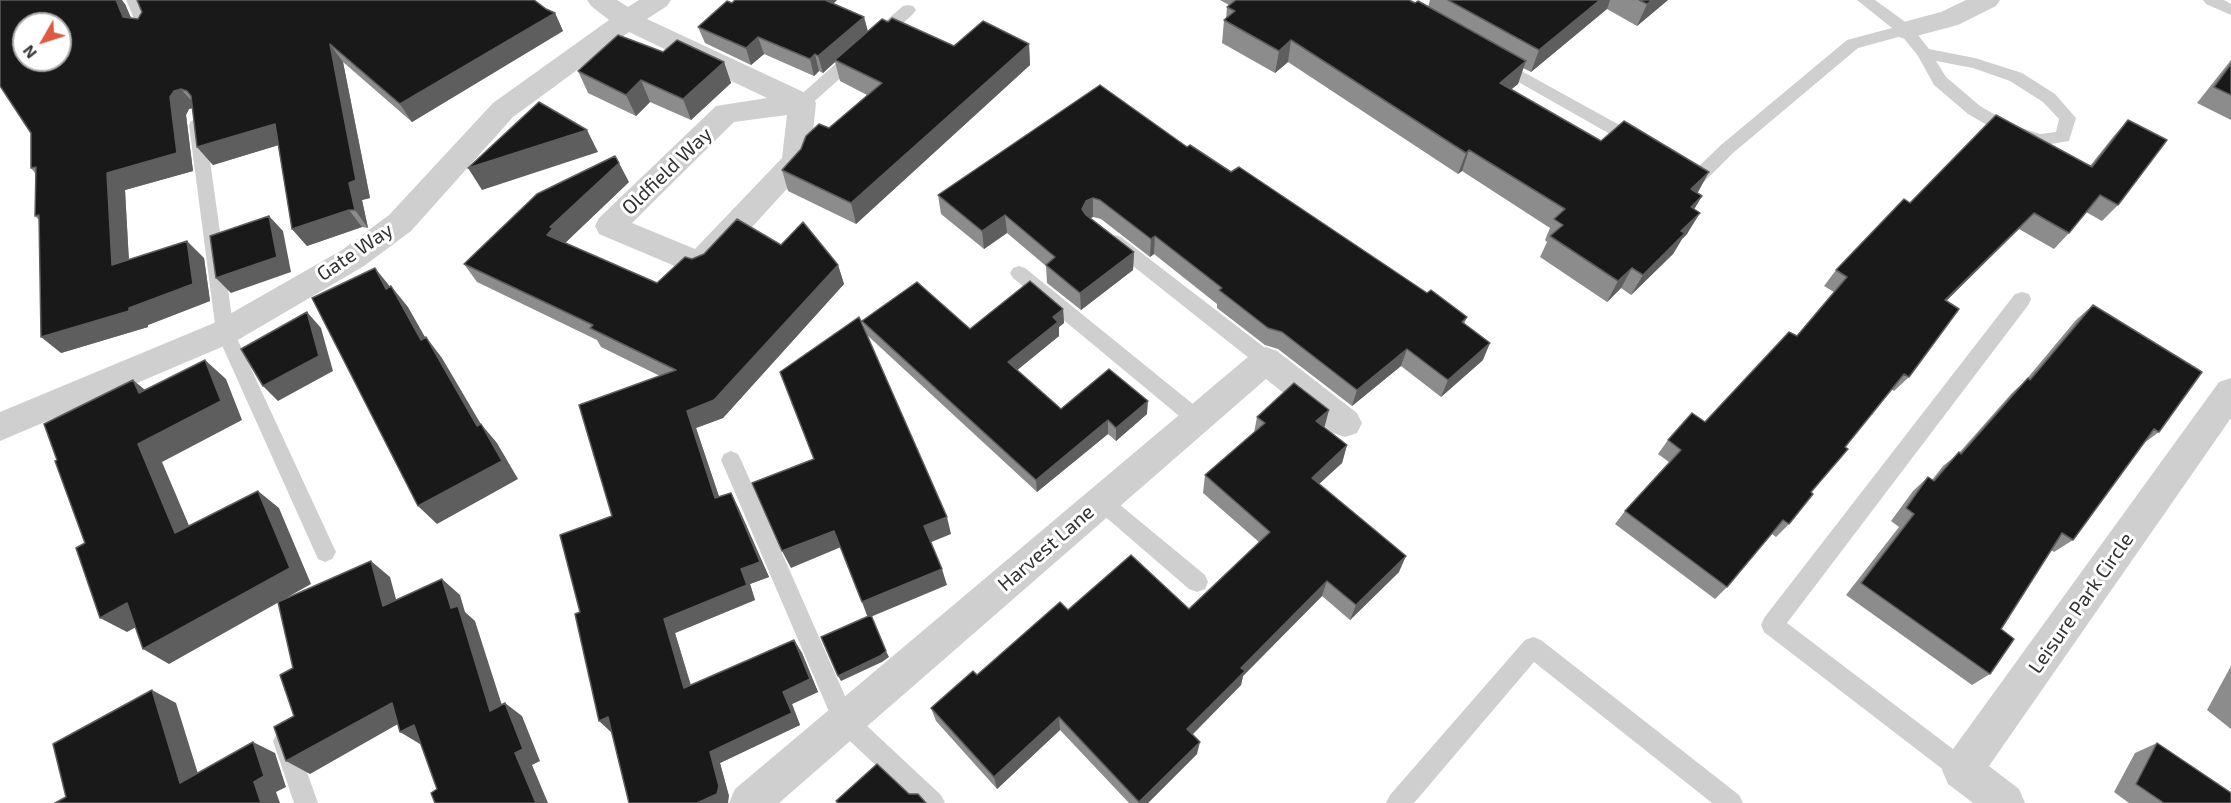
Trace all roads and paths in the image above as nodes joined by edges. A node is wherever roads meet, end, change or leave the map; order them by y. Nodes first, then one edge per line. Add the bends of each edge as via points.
1 (134, 0) edge
2 (600, 0) edge
3 (658, 0) edge
4 (1865, 0) edge
5 (1987, 0) edge
6 (2211, 0) edge
7 (908, 10) dead end
8 (2231, 10) edge
9 (627, 20) junction
10 (1905, 30) junction
11 (147, 31) edge
12 (1480, 53) edge
13 (1924, 53) junction
14 (802, 103) junction
15 (196, 115) edge
16 (1647, 148) edge
17 (1668, 159) edge
18 (1103, 233) edge
19 (1019, 273) dead end
20 (2022, 299) dead end
21 (225, 332) junction
22 (1266, 360) junction
23 (2231, 392) edge
24 (1197, 419) junction
25 (1345, 423) dead end
26 (0, 428) edge
27 (731, 460) dead end
28 (1101, 501) junction
29 (325, 552) dead end
30 (1197, 582) dead end
31 (844, 720) junction
32 (285, 741) edge
33 (1962, 770) junction
34 (306, 803) edge
35 (749, 803) edge
36 (933, 803) edge
37 (1398, 803) edge
38 (1731, 803) edge
39 (2005, 803) edge

1 - 11 lane
2 - 9 street
3 - 9 street, Gate Way
4 - 10 lane
5 - 10 street via 1949,19
6 - 8 lane
7 - 14 lane
9 - 14 street
9 - 21 street, Gate Way via 502,110 400,223 353,258
10 - 13 lane
10 - 17 lane via 1853,44 1699,177
12 - 16 lane
13 - 13 lane via 1941,81 1974,110 2007,129 2039,140 2063,138 2068,118 2049,98 2016,77 1975,63
14 - 14 street, Oldfield Way via 796,161 700,264 610,226 726,114
15 - 21 lane
18 - 22 lane
19 - 24 lane
20 - 33 lane via 1772,625
21 - 26 street, Gate Way
21 - 29 lane
22 - 24 street, Harvest Lane
22 - 25 street
23 - 33 street, Leisure Park Circle
24 - 28 street, Harvest Lane
27 - 31 lane
28 - 30 lane
28 - 31 street, Harvest Lane
31 - 35 street, Harvest Lane
31 - 36 lane
32 - 34 lane
33 - 39 street
37 - 38 lane via 1533,647

